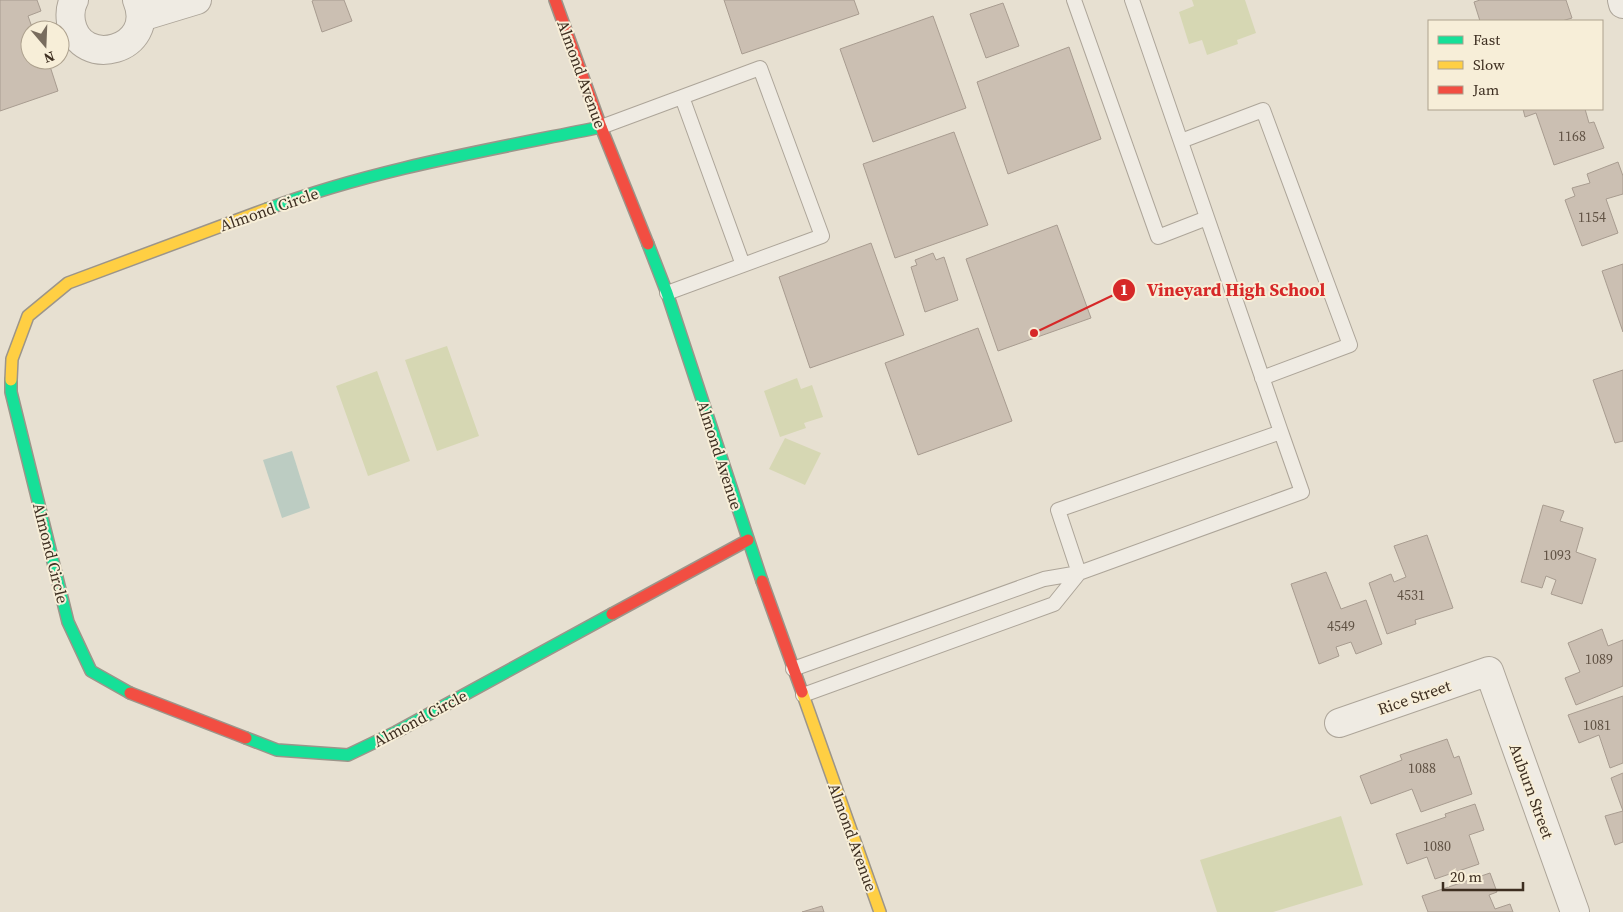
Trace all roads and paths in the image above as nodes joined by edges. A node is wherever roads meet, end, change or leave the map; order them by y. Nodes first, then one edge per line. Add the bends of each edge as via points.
1 (74, 0) edge
2 (197, 0) edge
3 (555, 0) edge
4 (1074, 0) edge
5 (1132, 0) edge
6 (1622, 0) edge
7 (1623, 4) edge
8 (139, 9) edge
9 (682, 97) junction
10 (601, 127) junction
11 (1181, 141) junction
12 (1207, 218) junction
13 (743, 265) junction
14 (667, 294) junction
15 (1262, 378) junction
16 (1281, 432) junction
17 (748, 540) junction
18 (1079, 573) junction
19 (793, 669) junction
20 (1489, 671) joint
21 (803, 695) junction
22 (1340, 722) dead end
23 (880, 912) edge
24 (1575, 912) edge

1 - 8 street via 70,16 72,27 87,46 98,50 110,50 132,39 138,29
2 - 8 street
3 - 10 street, Almond Avenue
4 - 12 lane via 1158,237
5 - 11 lane
6 - 7 street
9 - 10 lane
9 - 13 lane
9 - 13 lane via 760,68 822,236
10 - 14 street, Almond Avenue
10 - 17 street, Almond Circle via 400,169 299,197 68,283 28,316 12,359 11,392 68,622 91,670 133,695 276,750 348,755
11 - 12 lane
11 - 15 lane via 1263,110 1350,346
12 - 15 lane
13 - 14 lane
14 - 17 street, Almond Avenue
15 - 16 lane
16 - 18 lane via 1302,492
16 - 18 lane via 1058,510
17 - 19 street, Almond Avenue
18 - 19 lane via 1044,579
18 - 21 lane via 1054,604
19 - 21 street, Almond Avenue
20 - 22 street, Rice Street
20 - 24 street, Auburn Street
21 - 23 street, Almond Avenue

